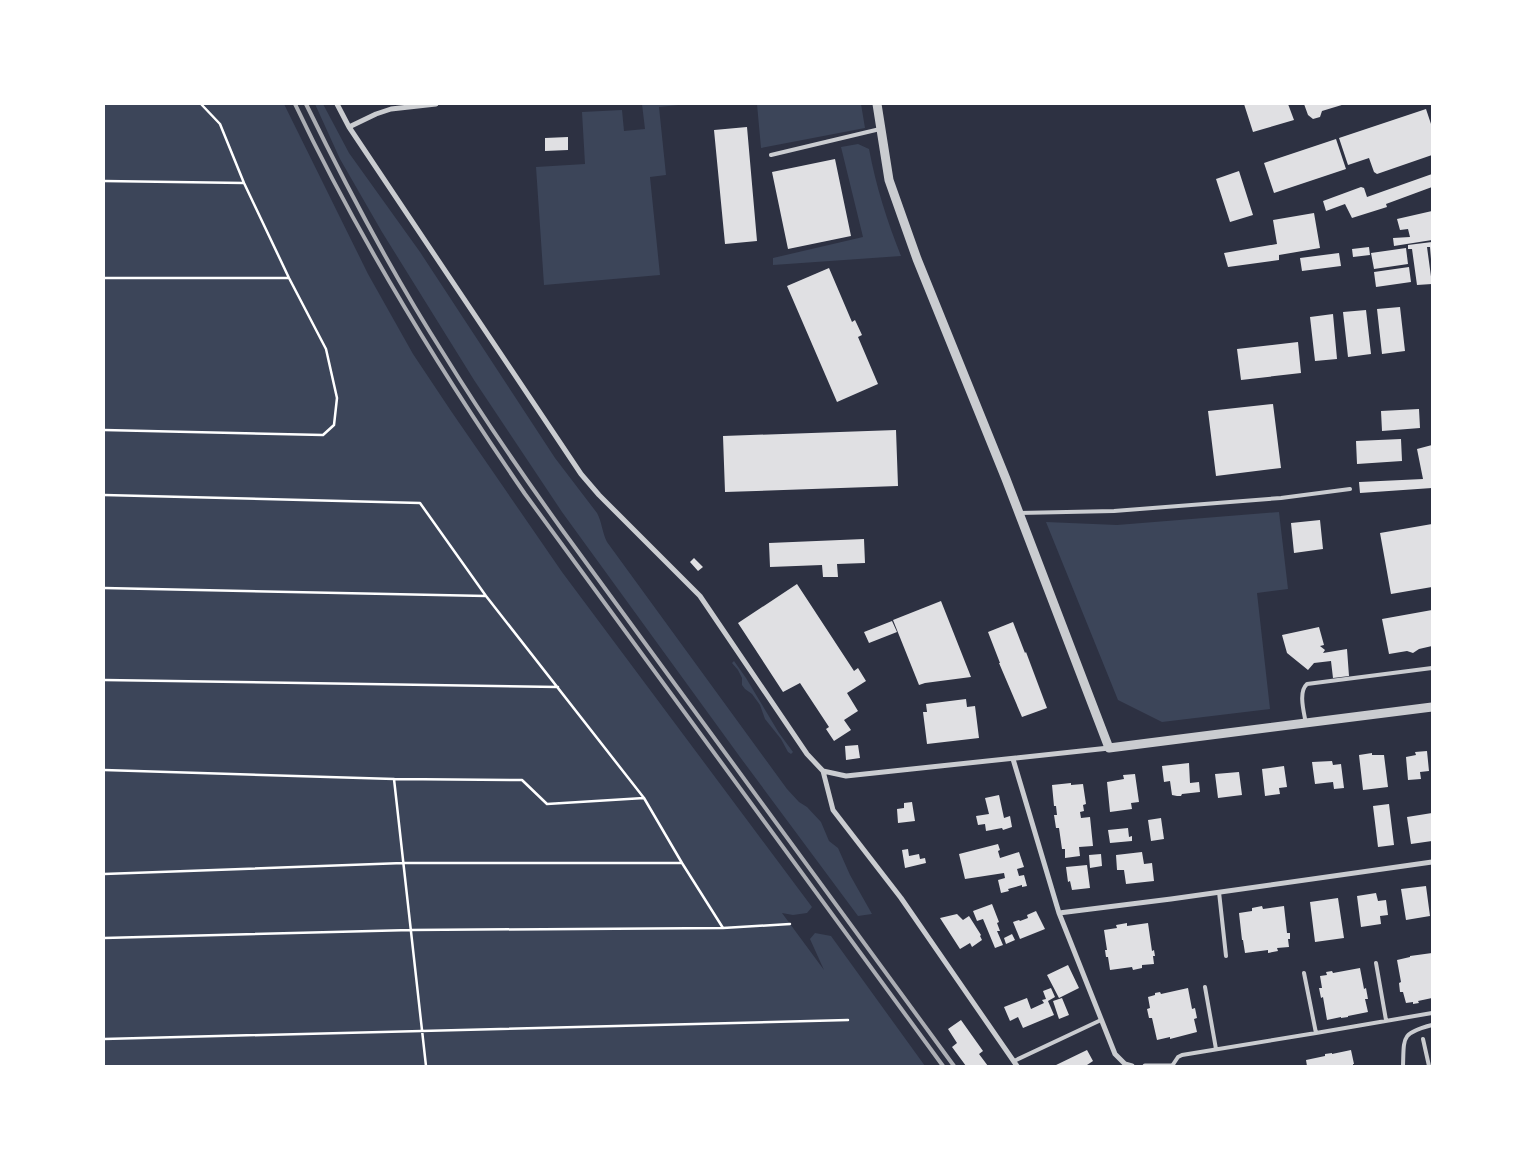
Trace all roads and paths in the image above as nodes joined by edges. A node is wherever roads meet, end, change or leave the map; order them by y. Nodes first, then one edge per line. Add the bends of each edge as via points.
1 (201, 104) edge
2 (336, 104) edge
3 (436, 104) edge
4 (877, 104) edge
5 (349, 127) junction
6 (880, 129) junction
7 (771, 155) dead end
8 (104, 181) edge
9 (244, 183) junction
10 (104, 278) edge
11 (289, 278) junction
12 (104, 430) edge
13 (1350, 489) dead end
14 (104, 495) edge
15 (1019, 513) junction
16 (104, 588) edge
17 (486, 596) junction
18 (1432, 668) edge
19 (104, 680) edge
20 (558, 688) junction
21 (1432, 707) edge
22 (1306, 724) junction
23 (1109, 748) junction
24 (1013, 759) junction
25 (104, 770) edge
26 (822, 771) junction
27 (394, 779) junction
28 (644, 798) junction
29 (1432, 862) edge
30 (682, 863) junction
31 (403, 864) junction
32 (104, 874) edge
33 (1219, 892) junction
34 (1059, 913) junction
35 (790, 924) dead end
36 (723, 928) junction
37 (411, 930) junction
38 (104, 938) edge
39 (1226, 956) dead end
40 (1376, 963) dead end
41 (1304, 973) dead end
42 (1205, 986) dead end
43 (1432, 1013) edge
44 (848, 1020) dead end
45 (1101, 1020) junction
46 (1386, 1020) junction
47 (1432, 1025) edge
48 (422, 1031) junction
49 (1316, 1034) junction
50 (104, 1039) edge
51 (1423, 1040) dead end
52 (1216, 1049) junction
53 (1016, 1064) edge
54 (426, 1066) edge
55 (1132, 1066) edge
56 (1146, 1066) edge
57 (1172, 1066) edge
58 (1403, 1066) edge
59 (1429, 1066) edge

1 - 9 path via 220,124
2 - 5 street
3 - 5 street via 391,109
4 - 6 street
5 - 26 street via 581,474 700,596 807,754
6 - 7 lane
6 - 15 street via 889,180 917,259
8 - 9 path
9 - 11 path
10 - 11 path
11 - 12 path via 326,349 332,374 337,398 334,425 323,435
13 - 15 lane via 1281,498 1114,511
14 - 17 path via 420,503
15 - 23 street
16 - 17 path
17 - 20 path
18 - 22 lane via 1307,684 1302,690
19 - 20 path
20 - 28 path
21 - 22 street
22 - 23 street
23 - 24 street
24 - 26 street via 846,776
24 - 34 street
25 - 27 path
26 - 53 street via 833,810 901,898
27 - 28 path via 522,780 547,804
27 - 31 path
28 - 30 path
29 - 33 street
30 - 31 path
30 - 36 path
31 - 32 path
31 - 37 path
33 - 34 street
33 - 39 lane
34 - 45 street
35 - 36 path
36 - 37 path
37 - 38 path
37 - 48 path
40 - 46 lane
41 - 49 lane
42 - 52 lane
43 - 46 lane
44 - 48 path
45 - 53 lane
45 - 55 street via 1115,1054
46 - 49 lane
47 - 58 lane via 1416,1029 1406,1037
48 - 50 path
48 - 54 path
49 - 52 lane
51 - 59 lane
52 - 57 lane via 1182,1055
56 - 57 street

